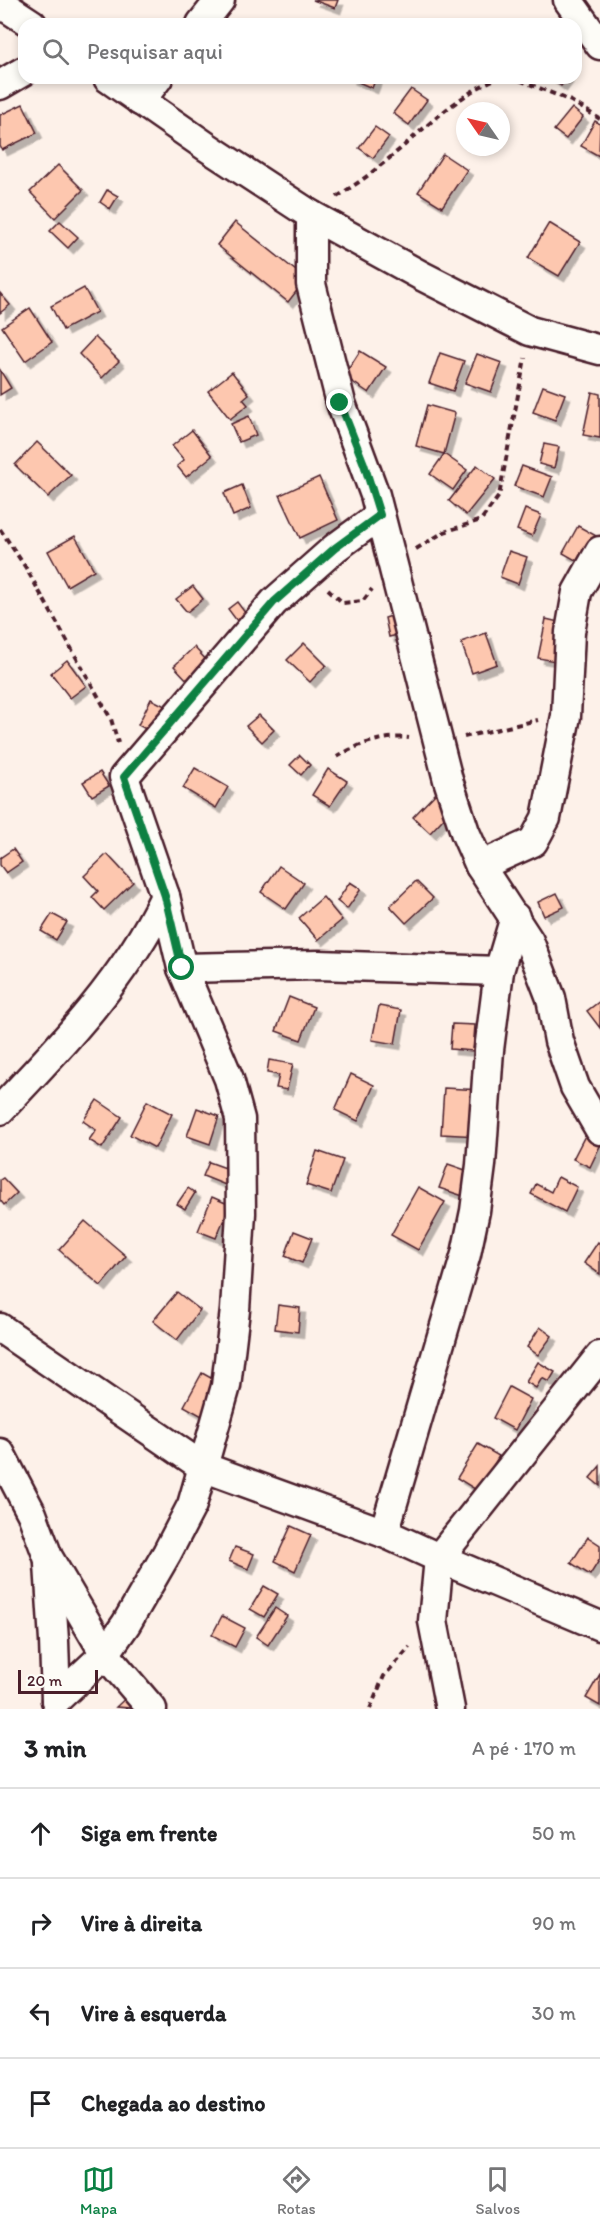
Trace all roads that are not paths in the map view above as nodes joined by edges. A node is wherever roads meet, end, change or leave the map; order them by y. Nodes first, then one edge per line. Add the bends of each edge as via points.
1 (220, 0) edge
2 (568, 0) edge
3 (0, 3) edge
4 (23, 18) edge
5 (206, 18) edge
6 (581, 18) edge
7 (582, 20) edge
8 (600, 45) edge
9 (18, 74) edge
10 (116, 84) edge
11 (153, 84) edge
12 (0, 85) edge
13 (140, 101) junction
14 (311, 214) junction
15 (600, 350) edge
16 (380, 515) junction
17 (600, 550) edge
18 (480, 866) junction
19 (165, 896) junction
20 (515, 917) junction
21 (182, 968) junction
22 (499, 971) junction
23 (0, 1110) edge
24 (600, 1130) edge
25 (0, 1328) edge
26 (600, 1356) edge
27 (0, 1453) edge
28 (203, 1467) junction
29 (384, 1533) junction
30 (48, 1557) junction
31 (438, 1558) junction
32 (600, 1626) edge
33 (105, 1654) junction
34 (152, 1709) edge
35 (450, 1709) edge

1 - 5 street
2 - 6 street
3 - 4 street
7 - 8 street
9 - 12 street
10 - 13 street
11 - 13 street
13 - 14 street
14 - 15 street via 530,331
14 - 16 street via 312,284 340,403
16 - 18 street via 448,780
16 - 19 street via 335,548 274,602 124,777
17 - 18 street via 577,592 570,632 566,716 546,818 533,842
18 - 20 street
19 - 21 street
19 - 23 street via 125,964 93,1008
20 - 22 street
20 - 24 street via 540,966 559,1041 576,1087
21 - 22 street via 319,965
21 - 28 street via 229,1079 240,1119 241,1213 235,1310 226,1386
22 - 29 street via 475,1211 466,1254
25 - 28 street
26 - 31 street
27 - 30 street via 32,1514
28 - 29 street
28 - 33 street via 192,1505 167,1554
29 - 31 street
30 - 33 street
30 - 33 street via 56,1700
31 - 32 street
31 - 35 street via 433,1621
33 - 34 street

